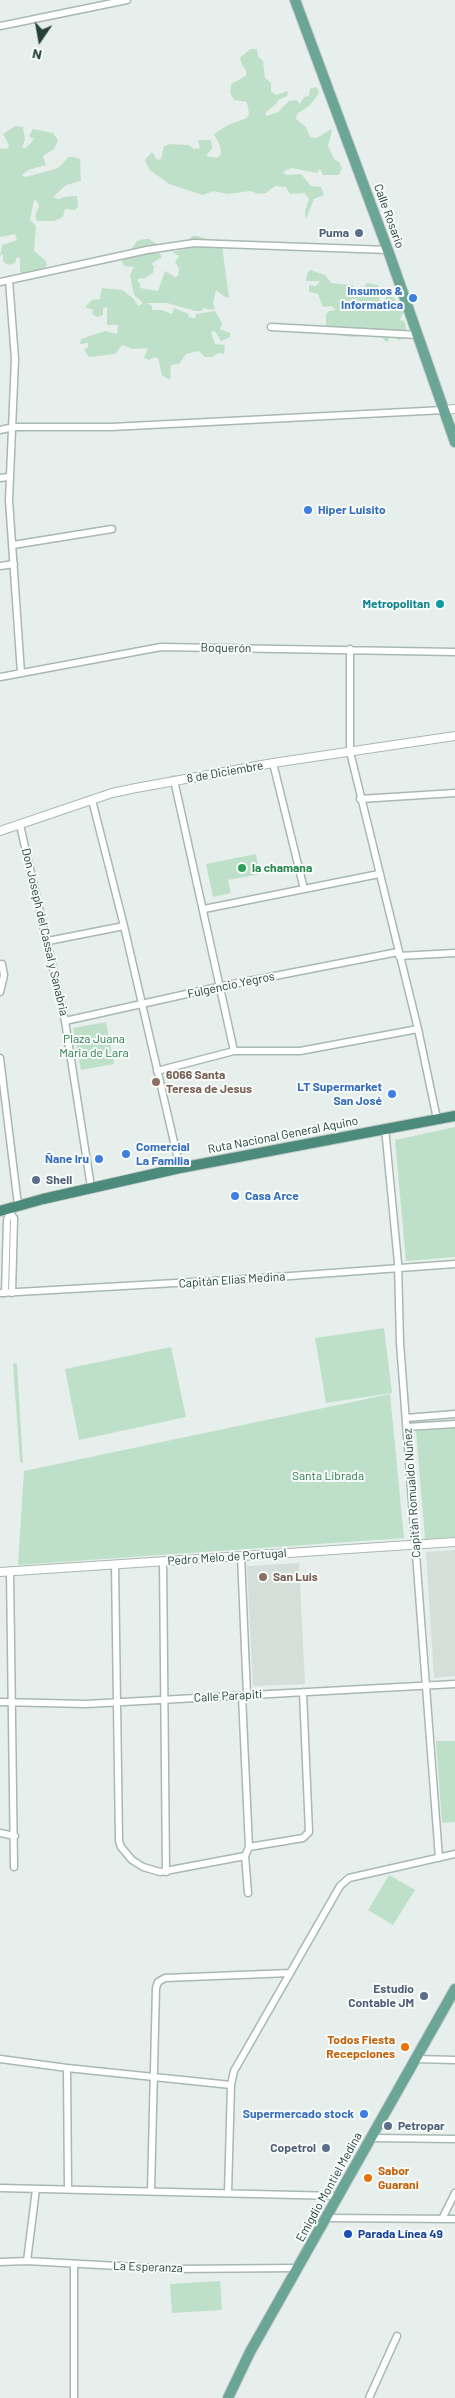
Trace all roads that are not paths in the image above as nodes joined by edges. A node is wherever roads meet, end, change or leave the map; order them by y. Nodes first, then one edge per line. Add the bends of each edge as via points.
1 (127, 0) edge
2 (295, 0) edge
3 (0, 26) edge
4 (388, 250) junction
5 (9, 280) junction
6 (0, 282) edge
7 (270, 327) dead end
8 (418, 335) junction
9 (444, 410) junction
10 (455, 410) edge
11 (13, 427) junction
12 (0, 430) edge
13 (455, 442) edge
14 (8, 477) junction
15 (0, 478) edge
16 (112, 529) dead end
17 (13, 545) junction
18 (14, 564) junction
19 (0, 566) edge
20 (350, 649) junction
21 (455, 652) edge
22 (21, 673) junction
23 (0, 677) edge
24 (455, 736) edge
25 (350, 752) junction
26 (273, 763) junction
27 (174, 780) junction
28 (455, 793) edge
29 (360, 799) junction
30 (92, 800) junction
31 (20, 824) junction
32 (0, 831) edge
33 (379, 874) junction
34 (304, 889) junction
35 (204, 909) junction
36 (124, 926) junction
37 (48, 941) junction
38 (455, 953) edge
39 (398, 954) junction
40 (2, 964) dead end
41 (218, 987) junction
42 (0, 992) edge
43 (142, 1004) junction
44 (65, 1021) junction
45 (418, 1029) junction
46 (234, 1051) junction
47 (0, 1058) edge
48 (157, 1071) junction
49 (455, 1116) edge
50 (437, 1118) junction
51 (385, 1128) junction
52 (180, 1168) junction
53 (91, 1187) junction
54 (9, 1211) edge
55 (455, 1264) edge
56 (399, 1268) junction
57 (7, 1293) edge
58 (455, 1414) edge
59 (406, 1418) junction
60 (455, 1424) edge
61 (407, 1427) junction
62 (455, 1542) edge
63 (416, 1545) junction
64 (241, 1556) junction
65 (163, 1561) junction
66 (115, 1565) junction
67 (0, 1572) edge
68 (10, 1572) junction
69 (455, 1684) edge
70 (426, 1685) junction
71 (303, 1692) junction
72 (245, 1695) junction
73 (164, 1700) junction
74 (0, 1702) edge
75 (13, 1702) junction
76 (117, 1703) junction
77 (0, 1833) edge
78 (15, 1836) junction
79 (249, 1847) junction
80 (455, 1854) edge
81 (245, 1856) junction
82 (439, 1858) junction
83 (14, 1867) dead end
84 (166, 1872) junction
85 (248, 1893) dead end
86 (290, 1974) junction
87 (455, 1989) edge
88 (0, 2059) edge
89 (415, 2059) junction
90 (455, 2060) edge
91 (67, 2068) junction
92 (153, 2077) junction
93 (231, 2085) junction
94 (370, 2138) junction
95 (455, 2139) edge
96 (0, 2188) edge
97 (36, 2188) junction
98 (68, 2189) junction
99 (151, 2191) junction
100 (228, 2193) junction
101 (455, 2193) edge
102 (338, 2196) junction
103 (326, 2218) junction
104 (442, 2219) junction
105 (455, 2219) edge
106 (27, 2261) junction
107 (0, 2262) edge
108 (74, 2264) junction
109 (297, 2268) junction
110 (397, 2336) dead end
111 (74, 2398) edge
112 (230, 2398) edge
113 (368, 2398) edge

1 - 3 street
2 - 4 main road, Calle Rosario
4 - 5 street via 194,242
4 - 8 main road, Calle Rosario
5 - 6 street
5 - 11 street via 15,359
7 - 8 street
8 - 9 main road, Calle Rosario
9 - 10 street
9 - 11 street via 111,427
9 - 13 main road, Calle Rosario
11 - 12 street
11 - 14 street
14 - 15 street
14 - 17 street
16 - 17 street
17 - 18 street
18 - 19 street
18 - 22 street
20 - 21 street, Boquerón
20 - 22 street, Boquerón via 161,647
20 - 25 street
22 - 23 street, Boquerón
24 - 25 street, 8 de Diciembre
25 - 26 street, 8 de Diciembre
25 - 29 street
26 - 27 street, 8 de Diciembre
26 - 34 street
27 - 30 street, 8 de Diciembre
27 - 35 street
28 - 29 street
29 - 33 street
30 - 31 street, 8 de Diciembre
30 - 36 street
31 - 32 street, 8 de Diciembre
31 - 37 street, Don Joseph del Cassal y Sanabria
33 - 34 street
33 - 39 street
34 - 35 street
35 - 41 street
36 - 37 street
36 - 43 street
37 - 44 street, Don Joseph del Cassal y Sanabria
38 - 39 street, Fulgencio Yegros
39 - 41 street, Fulgencio Yegros
39 - 45 street
40 - 42 street via 4,975
41 - 43 street, Fulgencio Yegros
41 - 46 street
43 - 44 street, Fulgencio Yegros
43 - 48 street
44 - 53 street, Don Joseph del Cassal y Sanabria
45 - 46 street via 300,1051
45 - 50 street
46 - 48 street
47 - 54 street
48 - 52 street
49 - 50 highway, Ruta Nacional General Aquino
50 - 51 highway, Ruta Nacional General Aquino
51 - 52 highway, Ruta Nacional General Aquino
51 - 56 street, Capitán Romualdo Nuñez
52 - 53 highway, Ruta Nacional General Aquino
53 - 54 highway, Ruta Nacional General Aquino
54 - 57 street via 14,1218
55 - 56 street, Capitán Elias Medina
56 - 57 street, Capitán Elias Medina
56 - 59 street, Capitán Romualdo Nuñez
58 - 59 street
59 - 61 street, Capitán Romualdo Nuñez
60 - 61 street
61 - 63 street, Capitán Romualdo Nuñez
62 - 63 street, Pedro Melo de Portugal
63 - 64 street, Pedro Melo de Portugal
63 - 70 street, Capitán Romualdo Nuñez
64 - 65 street, Pedro Melo de Portugal
64 - 72 street
65 - 66 street, Pedro Melo de Portugal
65 - 73 street
66 - 68 street, Pedro Melo de Portugal
66 - 76 street
67 - 68 street, Pedro Melo de Portugal
68 - 75 street
69 - 70 street, Calle Parapiti
70 - 71 street, Calle Parapiti
70 - 82 street, Capitán Romualdo Nuñez
71 - 72 street, Calle Parapiti
71 - 79 street via 309,1832 303,1838
72 - 73 street, Calle Parapiti
72 - 79 street
73 - 76 street, Calle Parapiti
73 - 84 street
74 - 75 street, Calle Parapiti
75 - 76 street, Calle Parapiti
75 - 78 street
76 - 84 street via 119,1841 125,1853 137,1864 156,1872
77 - 78 street
78 - 83 street
79 - 81 street
80 - 82 street
81 - 84 street
81 - 85 street
82 - 86 street via 349,1878 340,1886
86 - 92 street via 165,1978 158,1982
86 - 93 street via 239,2060
87 - 89 main road, Emigdio Montiel Medina
88 - 91 street
89 - 90 street
89 - 94 main road, Emigdio Montiel Medina
91 - 92 street
91 - 98 street
92 - 93 street
92 - 99 street
93 - 100 street
94 - 95 street
94 - 102 main road, Emigdio Montiel Medina
96 - 97 street
97 - 98 street
97 - 106 street
98 - 99 street
99 - 100 street
100 - 102 street
101 - 104 street
102 - 103 main road, Emigdio Montiel Medina
103 - 104 street
103 - 109 main road, Emigdio Montiel Medina
104 - 105 street
106 - 107 street, La Esperanza
106 - 108 street, La Esperanza
108 - 109 street, La Esperanza via 173,2269
108 - 111 street
109 - 112 main road, Emigdio Montiel Medina
110 - 113 street

